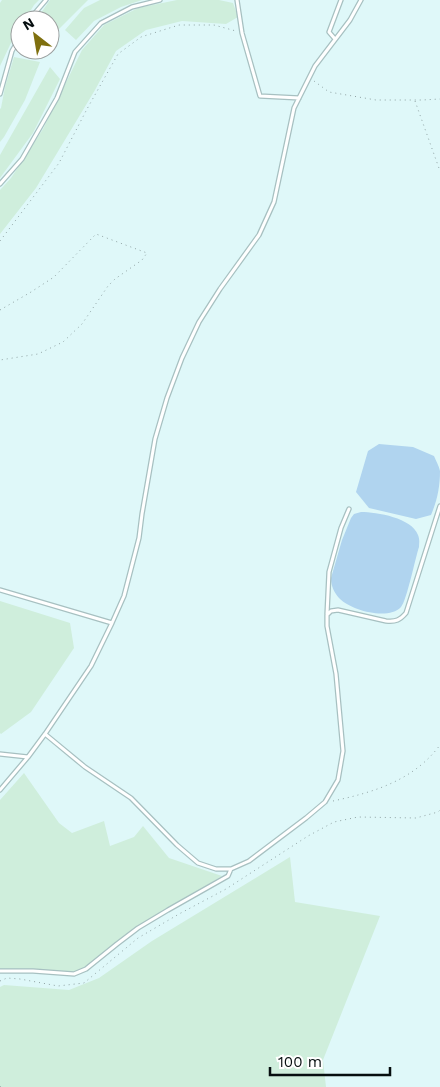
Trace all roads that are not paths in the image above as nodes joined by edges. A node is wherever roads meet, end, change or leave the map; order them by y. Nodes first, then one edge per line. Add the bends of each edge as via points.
1 (46, 0) edge
2 (160, 0) edge
3 (236, 0) edge
4 (341, 0) edge
5 (361, 0) edge
6 (38, 10) edge
7 (336, 39) junction
8 (10, 58) edge
9 (0, 94) edge
10 (299, 98) junction
11 (0, 184) edge
12 (440, 506) edge
13 (349, 509) dead end
14 (0, 590) edge
15 (327, 615) junction
16 (112, 623) junction
17 (46, 734) junction
18 (0, 754) edge
19 (28, 757) junction
20 (0, 790) edge
21 (231, 869) junction
22 (0, 970) edge

1 - 6 lane
2 - 11 lane via 132,7 101,23 75,52 57,98 22,159
3 - 10 lane via 260,96
4 - 7 lane via 329,32
5 - 7 lane
7 - 10 lane via 315,66
8 - 9 lane
10 - 16 lane via 294,108 274,202 259,235 199,322 167,398 155,439 139,538 124,596
12 - 15 lane via 406,613 401,619 386,621 338,610
13 - 15 lane via 329,572
14 - 16 lane
15 - 21 lane via 343,751 338,780 325,802 306,818 249,861
16 - 17 lane via 91,666
17 - 19 lane
17 - 21 lane via 85,767 131,798 198,863 216,869
18 - 19 lane
19 - 20 lane
21 - 22 lane via 228,876 138,928 86,969 74,974

